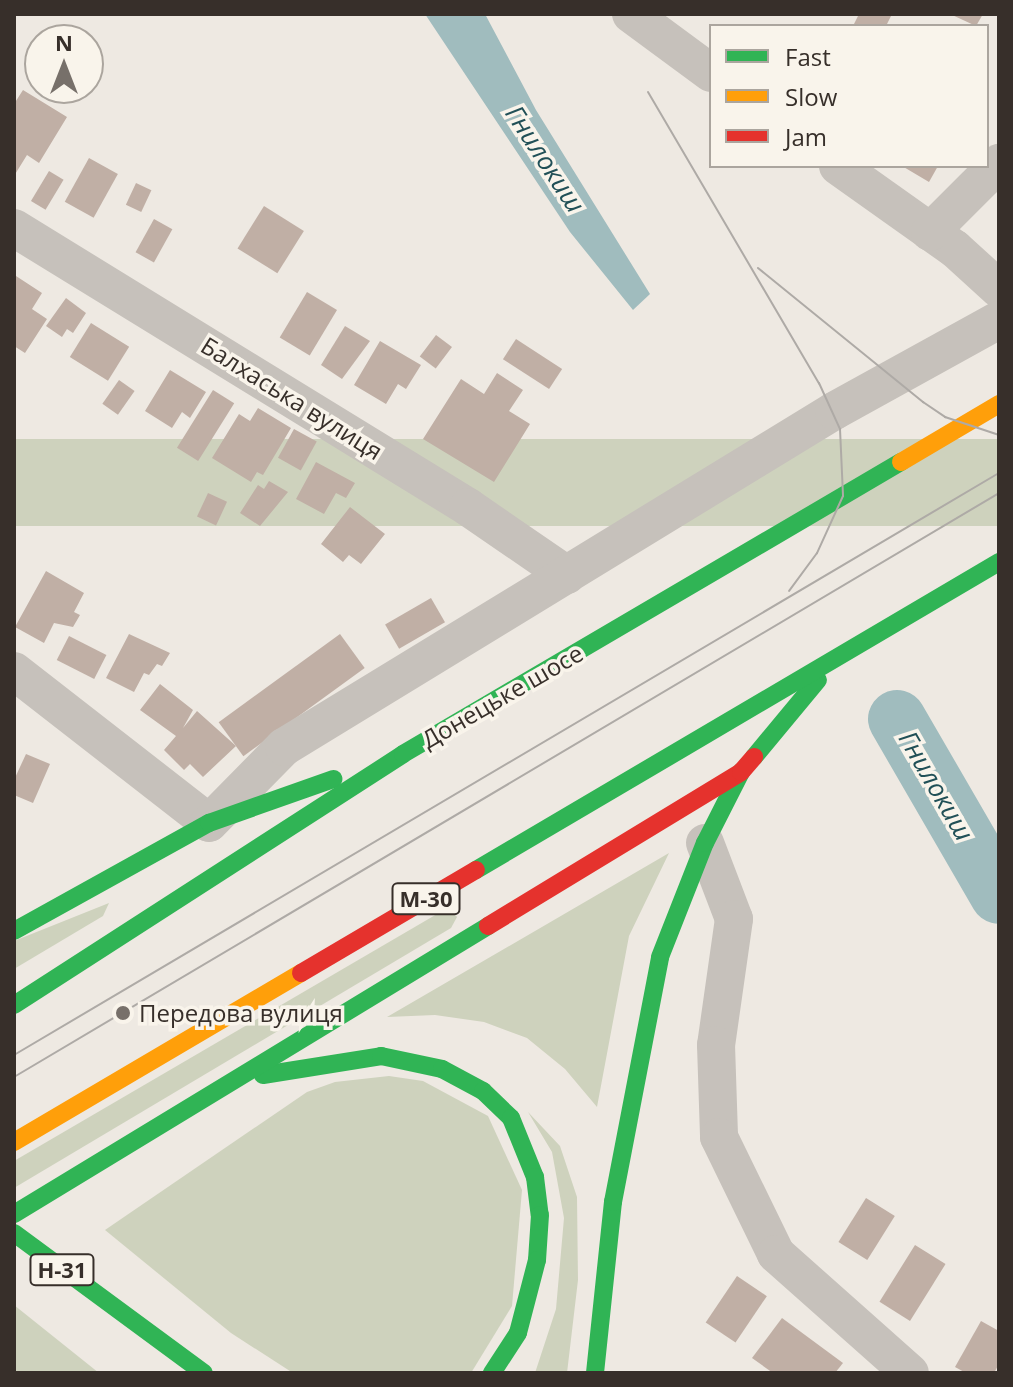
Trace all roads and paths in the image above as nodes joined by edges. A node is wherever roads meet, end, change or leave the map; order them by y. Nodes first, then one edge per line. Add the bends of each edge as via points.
1 (631, 14) edge
2 (709, 72) edge
3 (999, 163) edge
4 (841, 168) edge
5 (14, 228) edge
6 (930, 232) junction
7 (999, 289) edge
8 (999, 320) edge
9 (999, 404) edge
10 (998, 565) edge
11 (567, 575) junction
12 (837, 657) junction
13 (14, 671) edge
14 (403, 754) junction
15 (741, 772) junction
16 (209, 823) junction
17 (705, 843) junction
18 (14, 931) edge
19 (14, 1005) edge
20 (226, 1084) junction
21 (14, 1142) edge
22 (14, 1214) edge
23 (14, 1233) edge
24 (204, 1373) edge
25 (492, 1373) edge
26 (595, 1373) edge
27 (910, 1373) edge

1 - 2 street
3 - 6 street
4 - 6 street
5 - 11 street, Балхаська вулиця via 468,507
6 - 7 street
8 - 11 street via 834,411
9 - 14 main road, Донецьке шосе
10 - 12 main road, М-30
11 - 16 street via 284,747
12 - 15 main road
12 - 21 main road, М-30
13 - 16 street
14 - 16 main road
14 - 19 main road, Донецьке шосе
15 - 17 main road
15 - 20 main road
16 - 18 main road
17 - 26 main road via 660,957 642,1033 611,1216
17 - 27 street via 734,919 716,1045 719,1137 776,1254
20 - 22 main road
20 - 25 main road via 331,1060 381,1056 442,1069 483,1091 511,1118 535,1177 537,1260 518,1333
23 - 24 main road, Н-31

